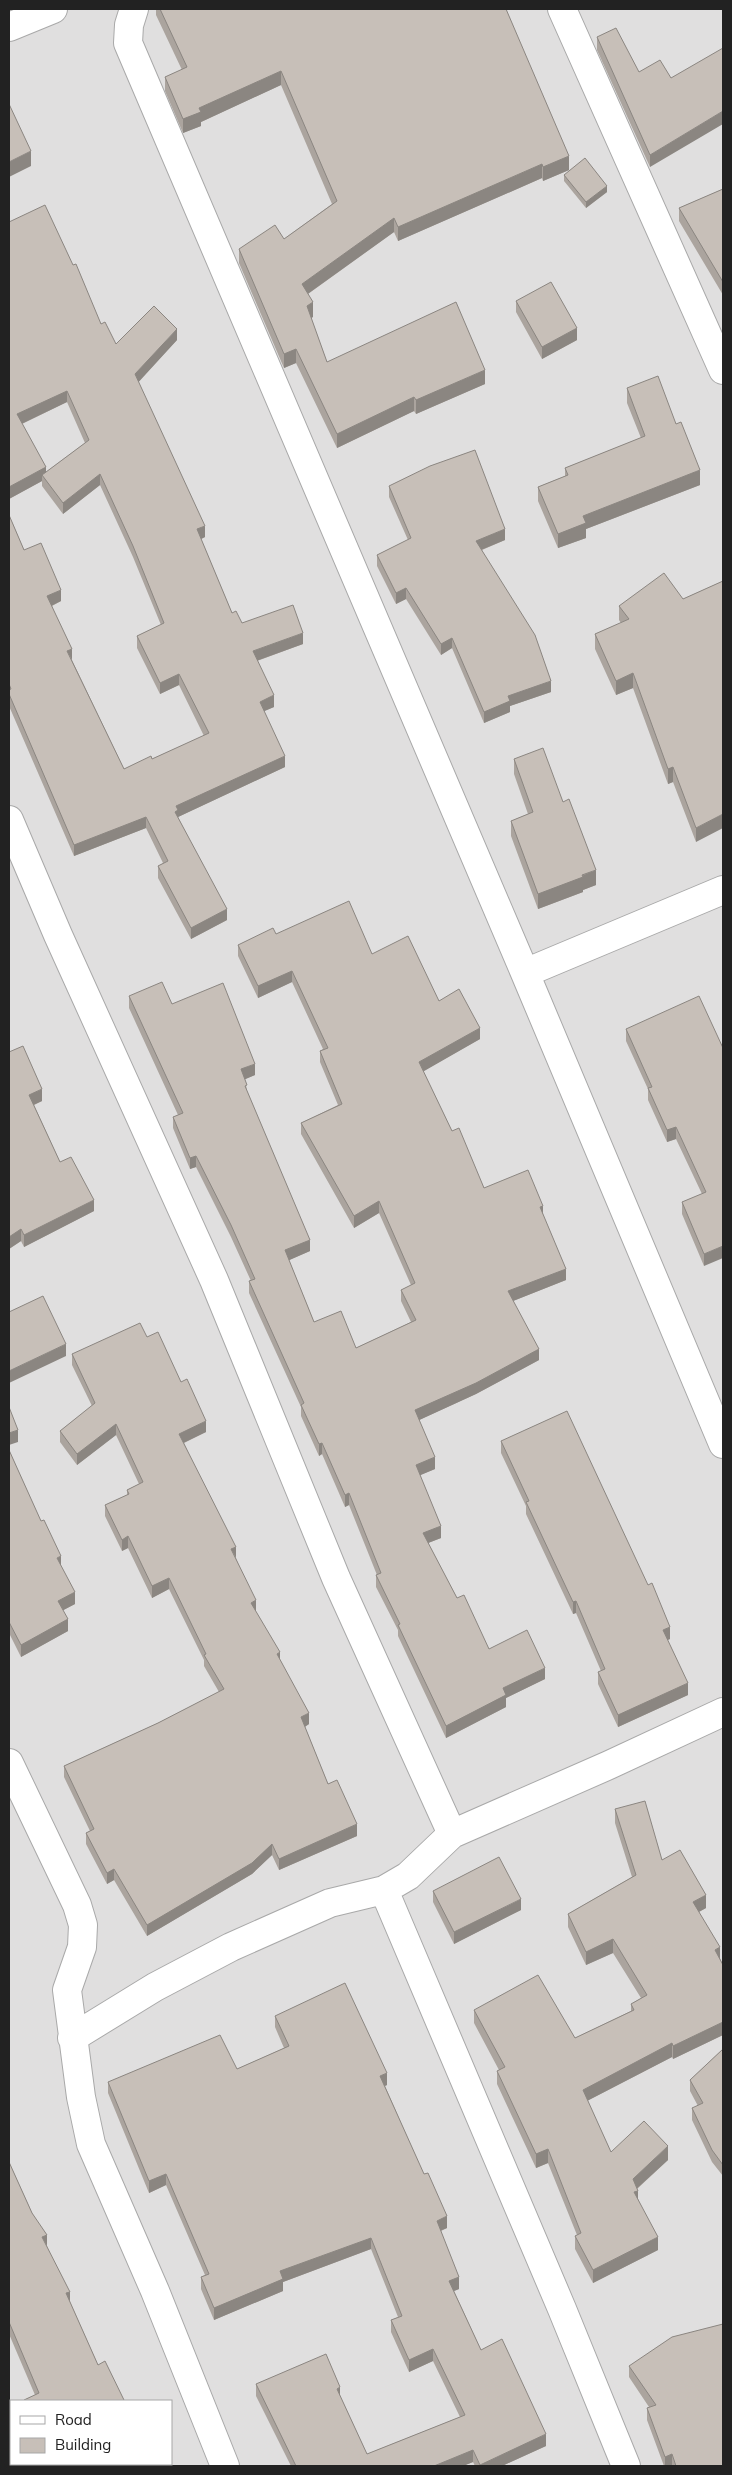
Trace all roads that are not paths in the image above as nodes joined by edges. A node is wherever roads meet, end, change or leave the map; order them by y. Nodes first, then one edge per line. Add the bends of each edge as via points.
1 (53, 9) edge
2 (134, 9) edge
3 (562, 9) edge
4 (9, 27) edge
5 (723, 370) edge
6 (9, 820) edge
7 (723, 890) edge
8 (525, 974) junction
9 (723, 1444) edge
10 (723, 1712) edge
11 (9, 1763) edge
12 (452, 1834) junction
13 (384, 1890) junction
14 (72, 2038) junction
15 (225, 2466) edge
16 (626, 2466) edge

1 - 4 street
2 - 8 street via 128,43
3 - 5 street
6 - 12 street via 214,1280 336,1578
7 - 8 street
8 - 9 street
10 - 12 street
11 - 14 street via 77,1905 82,1925 82,1947 68,1990
12 - 13 street via 408,1876
13 - 14 street via 330,1903 232,1947 155,1987
13 - 16 street
14 - 15 street via 80,2097 91,2144 155,2291

